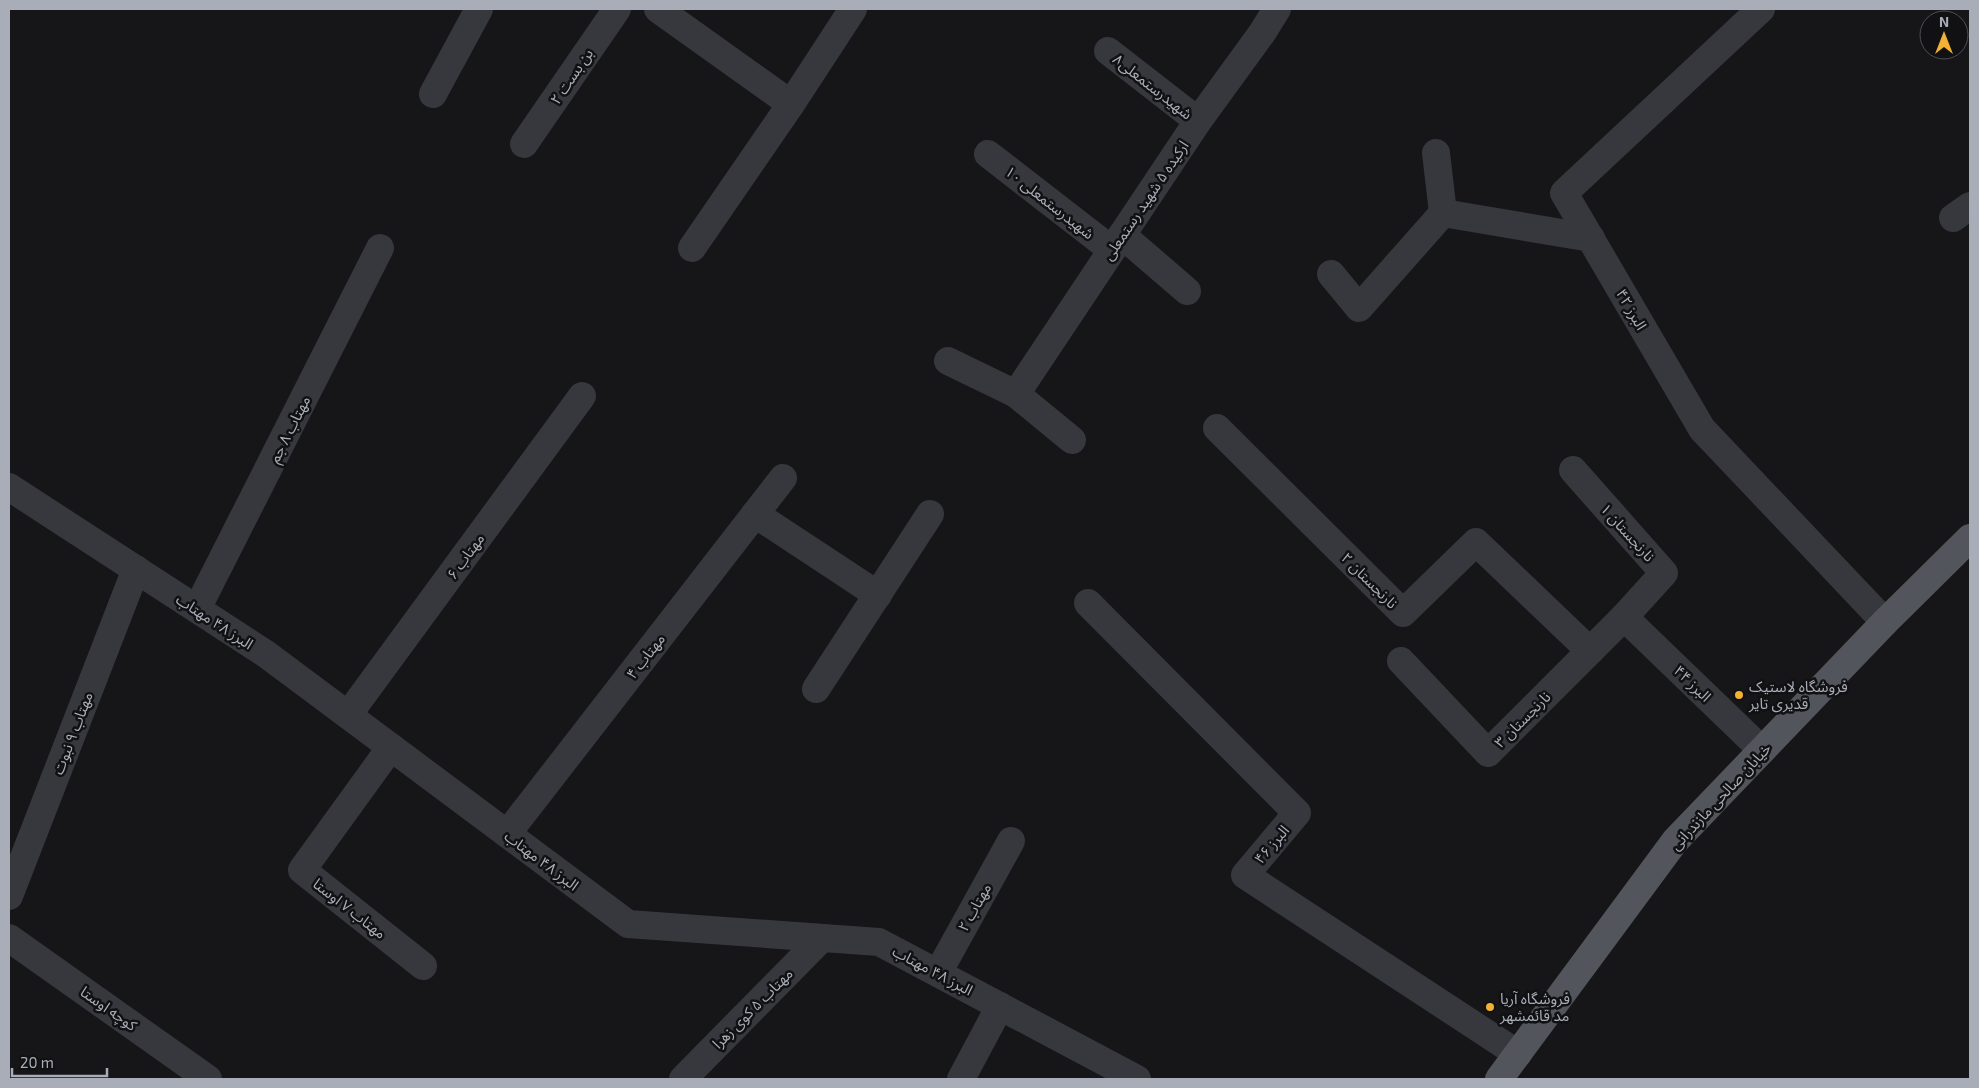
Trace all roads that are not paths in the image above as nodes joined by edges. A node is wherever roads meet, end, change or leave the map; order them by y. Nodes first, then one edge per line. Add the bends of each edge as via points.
1 (479, 9) edge
2 (617, 9) edge
3 (658, 9) edge
4 (852, 9) edge
5 (1277, 9) edge
6 (1761, 9) edge
7 (1108, 51) dead end
8 (433, 94) dead end
9 (791, 104) junction
10 (1198, 121) junction
11 (524, 144) dead end
12 (1436, 153) dead end
13 (988, 154) dead end
14 (1443, 213) junction
15 (1590, 238) junction
16 (1117, 242) junction
17 (380, 248) dead end
18 (692, 248) dead end
19 (1331, 274) dead end
20 (1187, 291) dead end
21 (948, 361) dead end
22 (1016, 394) junction
23 (582, 396) dead end
24 (1217, 428) dead end
25 (1072, 440) dead end
26 (1572, 470) dead end
27 (783, 478) dead end
28 (9, 487) edge
29 (755, 514) junction
30 (930, 514) dead end
31 (1970, 538) edge
32 (136, 569) junction
33 (878, 595) junction
34 (1088, 603) dead end
35 (197, 609) junction
36 (1624, 616) junction
37 (1884, 622) junction
38 (1590, 652) junction
39 (1401, 660) dead end
40 (816, 689) dead end
41 (348, 715) junction
42 (390, 747) junction
43 (1762, 750) junction
44 (507, 834) junction
45 (1011, 841) dead end
46 (9, 896) edge
47 (9, 938) edge
48 (822, 938) junction
49 (423, 966) dead end
50 (938, 973) junction
51 (1000, 1006) junction
52 (1518, 1054) junction
53 (208, 1079) edge
54 (683, 1079) edge
55 (961, 1079) edge
56 (1137, 1079) edge
57 (1499, 1079) edge

1 - 8 street
2 - 11 street, بن بست ۲
3 - 9 street
4 - 9 street
5 - 10 street, ارکیده ۵ شهید رستمعلی
6 - 15 street, البرز ۴۲ via 1564,193
7 - 10 street, شهیدرستمعلی۸
9 - 18 street
10 - 16 street, ارکیده ۵ شهید رستمعلی
12 - 14 street
13 - 16 street, شهیدرستمعلی ۱۰
14 - 15 street
14 - 19 street via 1359,308
15 - 37 street, البرز ۴۲ via 1702,429
16 - 20 street, شهیدرستمعلی ۱۰
16 - 22 street, ارکیده ۵ شهید رستمعلی
17 - 35 street, مهتاب ۸ جم
21 - 22 street
22 - 25 street
23 - 41 street, مهتاب ۶
24 - 38 street, نارنجستان ۲ via 1403,613 1476,542
26 - 36 street, نارنجستان ۱ via 1664,573
27 - 29 street, مهتاب ۴
28 - 32 street, البرز ۴۸ مهتاب
29 - 33 street
29 - 44 street, مهتاب ۴
30 - 33 street
31 - 37 main road, خیابان صالحی مازندرانی
32 - 35 street, البرز ۴۸ مهتاب
32 - 46 street, مهتاب ۹ نبوت
33 - 40 street
34 - 52 street, البرز ۴۶ via 1297,812 1245,875
35 - 41 street, البرز ۴۸ مهتاب via 266,654
36 - 38 street, نارنجستان ۳
36 - 43 street, البرز ۴۴
37 - 43 main road, خیابان صالحی مازندرانی
38 - 39 street, نارنجستان ۳ via 1488,753
41 - 42 street, البرز ۴۸ مهتاب
42 - 44 street, البرز ۴۸ مهتاب
42 - 49 street, مهتاب ۷ اوستا via 302,870
43 - 52 main road, خیابان صالحی مازندرانی via 1675,841
44 - 48 street, البرز ۴۸ مهتاب via 628,924
45 - 50 street, مهتاب ۲
47 - 53 street, کوچه اوستا
48 - 50 street, البرز ۴۸ مهتاب via 879,942
48 - 54 street, مهتاب ۵ کوی زهرا
50 - 51 street, البرز ۴۸ مهتاب
51 - 55 street
51 - 56 street, البرز ۴۸ مهتاب
52 - 57 main road, خیابان صالحی مازندرانی

